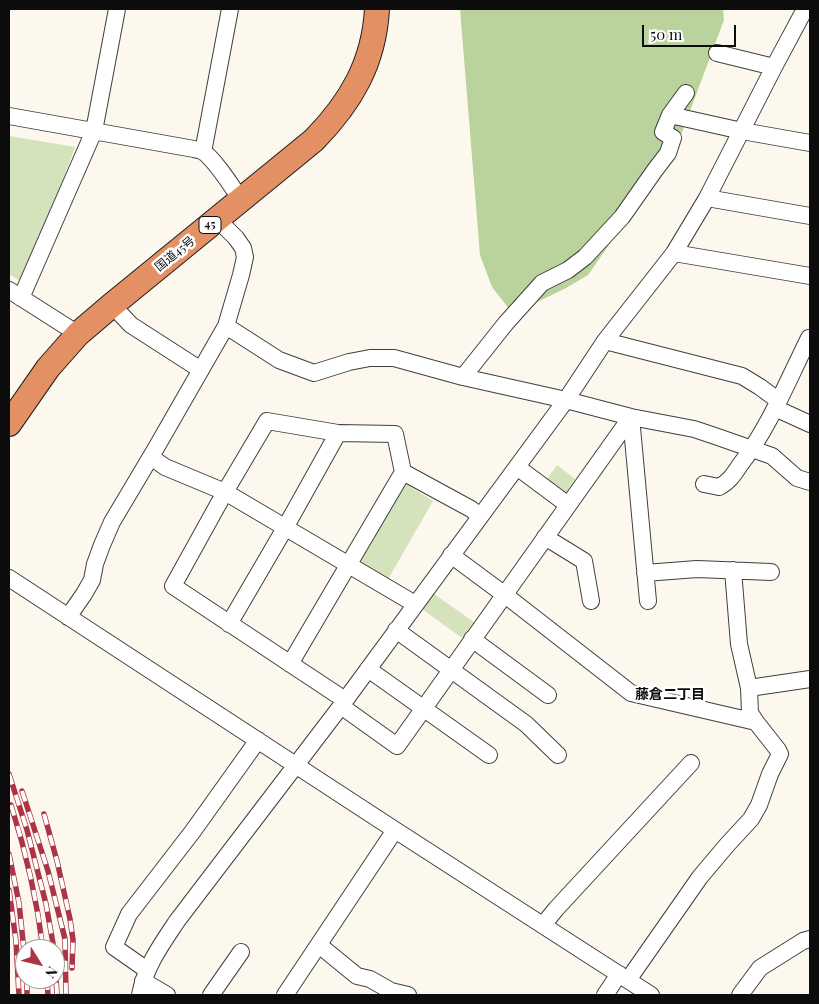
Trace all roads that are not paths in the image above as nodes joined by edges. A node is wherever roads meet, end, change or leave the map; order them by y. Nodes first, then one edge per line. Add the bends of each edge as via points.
1 (117, 9) edge
2 (230, 9) edge
3 (377, 9) edge
4 (805, 9) edge
5 (717, 53) dead end
6 (774, 67) junction
7 (686, 93) dead end
8 (670, 115) junction
9 (9, 116) edge
10 (94, 131) junction
11 (742, 131) junction
12 (810, 143) edge
13 (203, 152) junction
14 (707, 198) junction
15 (241, 200) junction
16 (810, 216) edge
17 (217, 219) junction
18 (674, 253) junction
19 (810, 276) edge
20 (15, 294) edge
21 (112, 304) junction
22 (226, 326) junction
23 (78, 334) junction
24 (810, 338) edge
25 (605, 341) junction
26 (201, 370) junction
27 (463, 377) junction
28 (566, 400) junction
29 (777, 404) junction
30 (630, 418) junction
31 (9, 424) edge
32 (810, 424) edge
33 (338, 433) junction
34 (752, 450) junction
35 (151, 457) junction
36 (517, 467) junction
37 (403, 472) junction
38 (810, 482) edge
39 (704, 484) dead end
40 (225, 492) junction
41 (568, 505) junction
42 (480, 516) junction
43 (285, 528) junction
44 (545, 537) junction
45 (451, 556) junction
46 (348, 565) junction
47 (733, 570) junction
48 (771, 572) dead end
49 (645, 573) junction
50 (9, 578) edge
51 (505, 595) junction
52 (591, 601) dead end
53 (648, 601) dead end
54 (415, 604) junction
55 (68, 617) junction
56 (229, 624) junction
57 (396, 630) junction
58 (472, 639) junction
59 (290, 664) junction
60 (368, 668) junction
61 (450, 670) junction
62 (810, 679) edge
63 (748, 688) junction
64 (548, 695) dead end
65 (343, 703) junction
66 (423, 708) junction
67 (756, 722) junction
68 (258, 740) junction
69 (489, 754) dead end
70 (558, 755) dead end
71 (691, 763) dead end
72 (295, 765) junction
73 (395, 830) junction
74 (544, 925) junction
75 (810, 939) edge
76 (319, 945) junction
77 (241, 952) dead end
78 (623, 977) junction
79 (143, 982) edge
80 (167, 995) edge
81 (210, 995) edge
82 (285, 995) edge
83 (408, 995) edge
84 (605, 995) edge
85 (651, 995) edge
86 (740, 995) edge

1 - 10 street
2 - 13 street
3 - 15 highway, 国道45号 / 45 via 369,54 356,87 344,105 314,140
4 - 6 street
5 - 6 street
6 - 11 street
7 - 8 street
8 - 11 street
8 - 27 street via 664,132 673,138 668,153 622,216 585,257 542,283
9 - 10 street
10 - 13 street
10 - 20 street
11 - 12 street
11 - 14 street
13 - 15 street
14 - 16 street
14 - 18 street
15 - 17 highway, 国道45号 / 45
17 - 21 highway, 国道45号 / 45
17 - 22 street via 236,238 245,257
18 - 19 street
18 - 25 street
20 - 23 street
21 - 23 highway, 国道45号 / 45
21 - 26 street via 131,325
22 - 26 street
22 - 27 street via 279,360 314,373 370,358 394,358
23 - 31 highway, 国道45号 / 45 via 48,368
24 - 29 street
25 - 28 street
25 - 29 street via 742,376 760,387
26 - 35 street
27 - 28 street
28 - 30 street
28 - 36 street
29 - 32 street
29 - 34 street
30 - 34 street via 694,429
30 - 41 street
30 - 49 street
33 - 37 street via 396,434
33 - 40 street via 267,421
33 - 43 street
34 - 38 street via 772,456 797,478
34 - 39 street via 727,482 719,487
35 - 40 street via 165,467
35 - 55 street via 112,522 92,580
36 - 41 street
36 - 42 street
37 - 42 street
37 - 46 street
40 - 43 street
40 - 56 street via 173,586
41 - 44 street
42 - 45 street
43 - 46 street
43 - 56 street
44 - 51 street
44 - 52 street via 584,561
45 - 51 street
45 - 54 street
46 - 54 street
46 - 59 street
47 - 48 street
47 - 49 street
47 - 63 street via 739,644
49 - 53 street
50 - 55 street
51 - 58 street
51 - 67 street via 631,693
54 - 57 street
55 - 68 street
56 - 59 street
57 - 60 street
57 - 61 street
58 - 61 street
58 - 64 street
59 - 65 street
60 - 65 street
60 - 66 street
61 - 66 street
61 - 70 street via 526,724
62 - 63 street
63 - 67 street via 750,713
65 - 66 street via 397,746
65 - 72 street
66 - 69 street
67 - 78 street via 780,754 759,805
68 - 72 street
68 - 79 street via 129,914 114,947
71 - 74 street
72 - 73 street
72 - 79 street via 177,921 157,950
73 - 74 street
73 - 76 street
74 - 78 street
75 - 86 street via 760,968
76 - 82 street
76 - 83 street via 357,976
77 - 81 street
78 - 84 street
78 - 85 street
79 - 80 street

